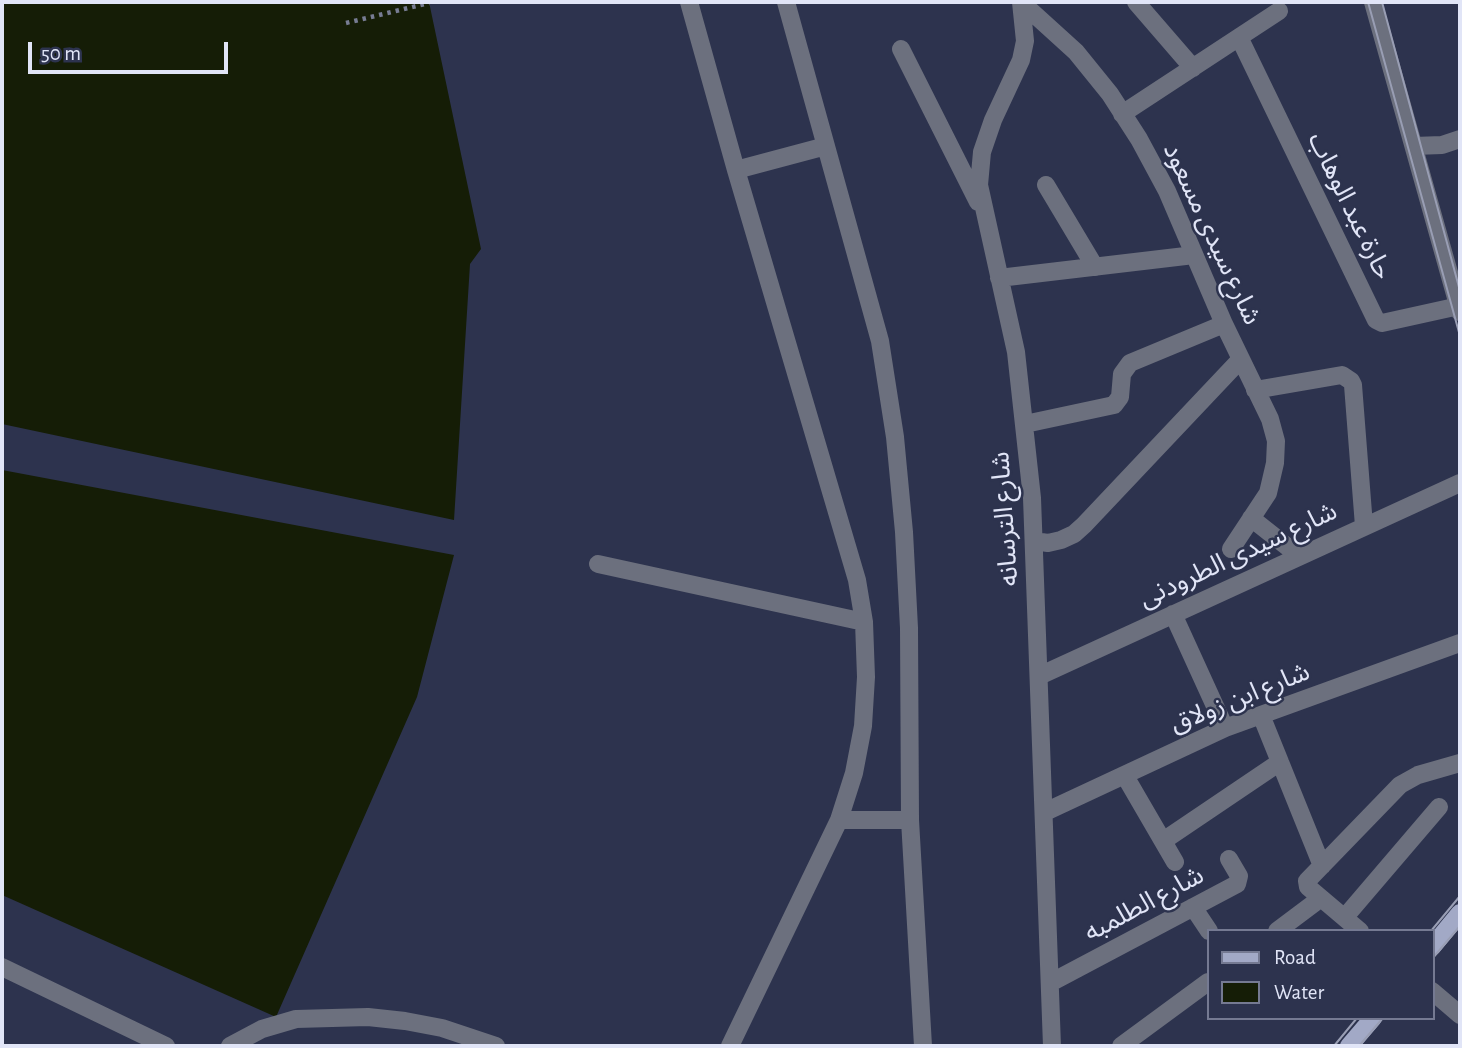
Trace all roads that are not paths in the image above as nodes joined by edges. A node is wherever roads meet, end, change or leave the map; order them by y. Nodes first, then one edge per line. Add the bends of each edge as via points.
1 (689, 2) edge
2 (786, 2) edge
3 (1021, 2) edge
4 (1136, 2) edge
5 (1373, 2) edge
6 (1279, 11) dead end
7 (1239, 37) junction
8 (901, 49) dead end
9 (1192, 68) junction
10 (1122, 114) junction
11 (1460, 138) edge
12 (826, 146) junction
13 (1414, 146) junction
14 (736, 170) junction
15 (1046, 185) dead end
16 (986, 218) junction
17 (1194, 254) junction
18 (1095, 267) junction
19 (999, 278) junction
20 (1456, 283) edge
21 (1459, 309) edge
22 (1224, 324) junction
23 (1240, 360) junction
24 (1255, 390) junction
25 (1024, 424) junction
26 (1460, 483) edge
27 (1251, 518) junction
28 (1364, 526) junction
29 (1034, 541) junction
30 (1231, 549) dead end
31 (1299, 556) junction
32 (598, 564) dead end
33 (1173, 614) junction
34 (864, 622) junction
35 (1460, 643) edge
36 (1039, 676) junction
37 (1261, 715) junction
38 (1225, 727) junction
39 (1280, 762) junction
40 (1460, 763) edge
41 (1125, 776) junction
42 (1439, 807) dead end
43 (1045, 813) junction
44 (839, 820) junction
45 (911, 820) junction
46 (1163, 841) junction
47 (1229, 859) dead end
48 (1175, 862) dead end
49 (1322, 866) junction
50 (1321, 898) junction
51 (1193, 908) junction
52 (1460, 913) edge
53 (1345, 918) junction
54 (1208, 929) edge
55 (1280, 929) edge
56 (1358, 929) edge
57 (1434, 945) edge
58 (2, 967) edge
59 (1050, 983) junction
60 (1206, 983) edge
61 (1434, 993) edge
62 (1460, 1015) edge
63 (1371, 1020) edge
64 (166, 1046) edge
65 (230, 1046) edge
66 (496, 1046) edge
67 (730, 1046) edge
68 (923, 1046) edge
69 (1052, 1046) edge
70 (1121, 1046) edge
71 (1349, 1046) edge

1 - 14 street
2 - 12 street
3 - 10 street, شارع سيدى مسعود via 1076,52
3 - 16 street, شارع الترسانه via 1025,41 1021,60 982,152 979,185
4 - 9 street
5 - 13 street
6 - 7 street
7 - 9 street
7 - 21 street, حارة عبد الوهاب via 1376,320 1382,323
8 - 16 street
9 - 10 street
10 - 17 street, شارع سيدى مسعود via 1167,191
11 - 13 street via 1441,145
12 - 14 street
12 - 45 street via 880,341 895,437 909,628
13 - 20 street
14 - 34 street via 857,580
15 - 18 street
16 - 19 street, شارع الترسانه
17 - 18 street
17 - 22 street, شارع سيدى مسعود
18 - 19 street
19 - 25 street, شارع الترسانه via 1016,352
20 - 21 street
22 - 23 street, شارع سيدى مسعود
22 - 25 street via 1130,363 1122,374 1120,397 1114,405
23 - 24 street, شارع سيدى مسعود
23 - 29 street via 1074,534 1061,540
24 - 27 street, شارع سيدى مسعود via 1276,441 1268,493
24 - 28 street via 1342,375 1351,381
25 - 29 street, شارع الترسانه
26 - 28 street, شارع سيدى الطرودنى
27 - 30 street, شارع سيدى مسعود
27 - 31 street
28 - 31 street, شارع سيدى الطرودنى
29 - 36 street, شارع الترسانه
31 - 33 street, شارع سيدى الطرودنى
32 - 34 street
33 - 36 street, شارع سيدى الطرودنى
33 - 38 street
34 - 44 street via 863,726
35 - 37 street, شارع ابن زولاق
36 - 43 street, شارع الترسانه
37 - 38 street, شارع ابن زولاق
37 - 39 street
38 - 41 street, شارع ابن زولاق
39 - 46 street
39 - 49 street
40 - 49 street via 1400,785
41 - 43 street, شارع ابن زولاق
41 - 46 street
42 - 53 street
43 - 59 street, شارع الترسانه
44 - 45 street
44 - 67 street
45 - 68 street
46 - 48 street
47 - 51 street, شارع الطلمبه via 1238,883
49 - 50 street via 1307,883
50 - 53 street
50 - 55 street
51 - 54 street
51 - 59 street, شارع الطلمبه
52 - 57 main road
53 - 56 street
58 - 64 street
59 - 69 street, شارع الترسانه
60 - 70 street
61 - 62 street
63 - 71 main road
65 - 66 street via 296,1018 368,1017 442,1028

